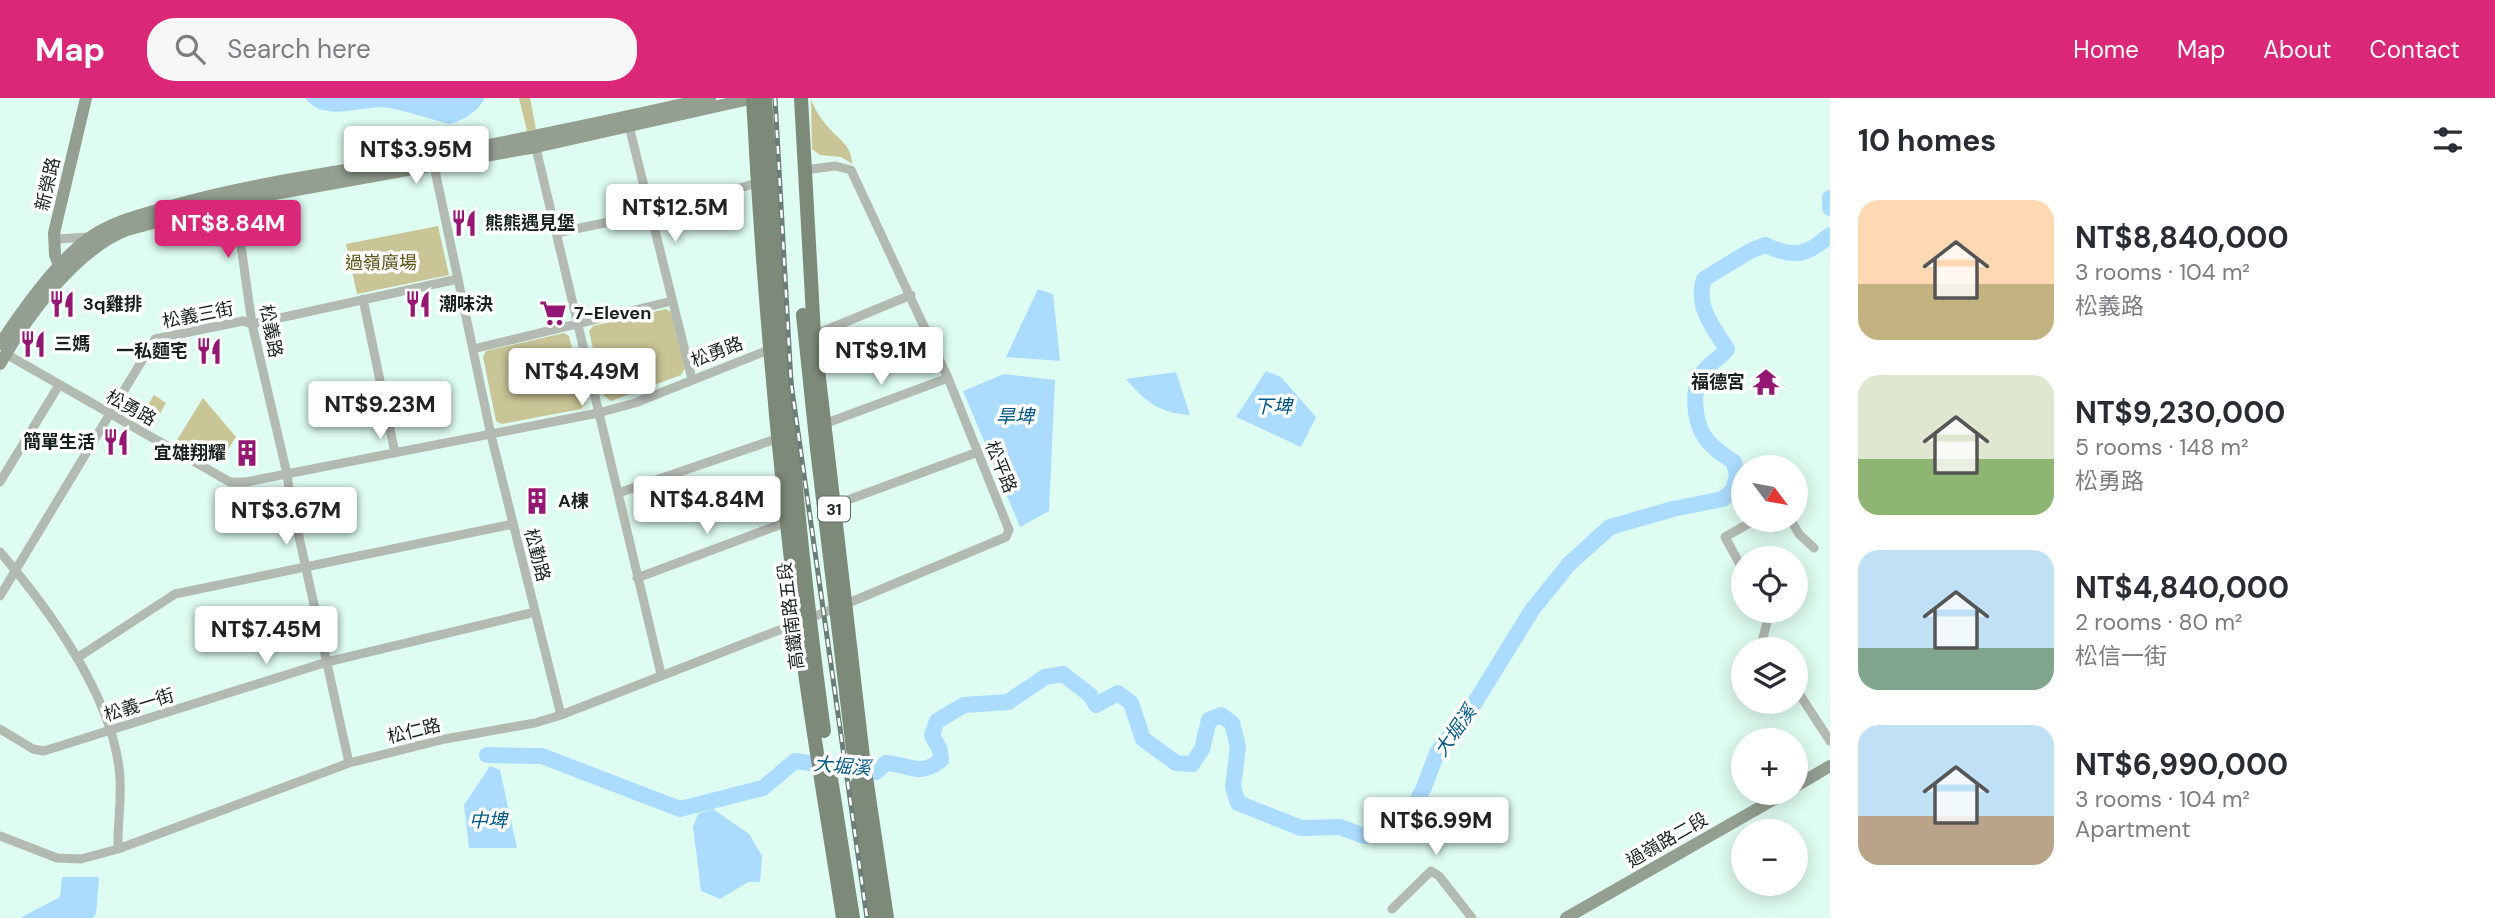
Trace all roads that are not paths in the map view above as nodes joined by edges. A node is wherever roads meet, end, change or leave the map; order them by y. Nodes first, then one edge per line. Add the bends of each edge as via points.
1 (86, 98) edge
2 (710, 98) edge
3 (756, 98) edge
4 (791, 98) edge
5 (801, 98) edge
6 (628, 122) junction
7 (534, 141) junction
8 (433, 160) junction
9 (804, 170) junction
10 (757, 183) junction
11 (234, 196) junction
12 (652, 213) junction
13 (54, 233) junction
14 (556, 233) junction
15 (95, 240) junction
16 (61, 272) junction
17 (458, 279) junction
18 (911, 295) junction
19 (363, 299) junction
20 (672, 301) junction
21 (578, 323) junction
22 (252, 324) junction
23 (814, 335) junction
24 (473, 349) junction
25 (771, 349) junction
26 (1, 353) edge
27 (948, 378) junction
28 (692, 379) junction
29 (59, 385) junction
30 (598, 413) junction
31 (111, 414) junction
32 (824, 424) junction
33 (491, 435) junction
34 (779, 438) junction
35 (978, 452) junction
36 (395, 453) junction
37 (287, 474) junction
38 (0, 482) edge
39 (618, 493) junction
40 (834, 505) junction
41 (787, 522) junction
42 (513, 524) junction
43 (1734, 532) edge
44 (1798, 532) edge
45 (1731, 548) edge
46 (1814, 548) dead end
47 (0, 552) edge
48 (305, 566) junction
49 (16, 570) junction
50 (638, 578) junction
51 (0, 596) edge
52 (840, 606) junction
53 (535, 612) junction
54 (804, 620) junction
55 (77, 658) junction
56 (327, 662) junction
57 (661, 674) junction
58 (1808, 707) edge
59 (561, 715) junction
60 (0, 729) edge
61 (110, 730) junction
62 (1830, 741) edge
63 (349, 763) junction
64 (1830, 766) edge
65 (1808, 779) edge
66 (1763, 805) edge
67 (0, 836) edge
68 (118, 849) junction
69 (1392, 909) dead end
70 (843, 918) edge
71 (853, 918) edge
72 (876, 918) edge
73 (887, 918) edge
74 (1472, 918) edge
75 (1566, 918) edge

1 - 13 main road, 新榮路
2 - 6 main road
3 - 6 main road
3 - 10 main road, 高鐵南路五段 / 31
3 - 54 main road, 高鐵南路五段 / 31
4 - 52 main road, 31 via 805,344
5 - 9 main road, 31
6 - 7 main road
6 - 12 street
7 - 8 main road
7 - 14 street
8 - 11 main road
8 - 17 street, 松勤路
9 - 18 street, 松平路 via 835,166 851,170
9 - 23 main road, 31
10 - 12 street
10 - 25 main road, 高鐵南路五段 / 31
11 - 15 main road
11 - 22 street, 松義路
12 - 14 street
12 - 20 street
13 - 15 street via 59,239
13 - 16 main road, 新榮路
14 - 21 street
15 - 16 main road
16 - 26 main road
17 - 19 street, 松義三街
17 - 24 street, 松勤路
18 - 23 street
18 - 27 street, 松平路
19 - 22 street, 松義三街
19 - 36 street
20 - 21 street
20 - 28 street
21 - 24 street
21 - 30 street
22 - 31 street, 松義三街 via 243,321 155,339
22 - 37 street, 松義路
23 - 32 main road, 31
24 - 33 street, 松勤路
25 - 28 street, 松勇路
25 - 34 main road, 高鐵南路五段 / 31
26 - 29 street, 松勇路
27 - 32 street
27 - 35 street, 松平路
28 - 30 street, 松勇路
29 - 31 street, 松勇路
29 - 38 street
30 - 33 street, 松勇路
30 - 39 street
31 - 37 street, 松勇路 via 230,482
31 - 49 street, 松義三街
32 - 40 main road, 31
33 - 36 street, 松勇路
33 - 42 street, 松勤路
34 - 39 street
34 - 41 main road, 高鐵南路五段 / 31
35 - 40 street
35 - 52 street, 松平路 via 1009,530 1006,537
36 - 37 street, 松勇路
37 - 48 street, 松義路
39 - 50 street
40 - 52 main road, 31
41 - 50 street
41 - 54 main road, 高鐵南路五段 / 31
42 - 48 street
42 - 53 street, 松勤路
43 - 45 street via 1725,537
44 - 46 street
47 - 49 street
48 - 55 street via 175,594
48 - 56 street, 松義路
49 - 51 street, 松義三街
49 - 55 street
50 - 57 street
52 - 54 street, 松仁路
52 - 72 main road, 31
52 - 73 main road, 31
53 - 56 street, 松義一街
53 - 59 street, 松勤路
54 - 57 street, 松仁路
54 - 70 main road, 高鐵南路五段 / 31
54 - 71 main road, 高鐵南路五段 / 31
55 - 61 street
56 - 61 street, 松義一街
56 - 63 street, 松義路
57 - 59 street, 松仁路
58 - 62 street
59 - 63 street, 松仁路
60 - 61 street, 松義一街 via 44,751
61 - 68 street via 119,766
63 - 68 street, 松仁路
64 - 65 main road
66 - 75 main road, 過嶺路二段
67 - 68 street, 松仁路 via 57,858 80,859
69 - 74 street via 1431,871

